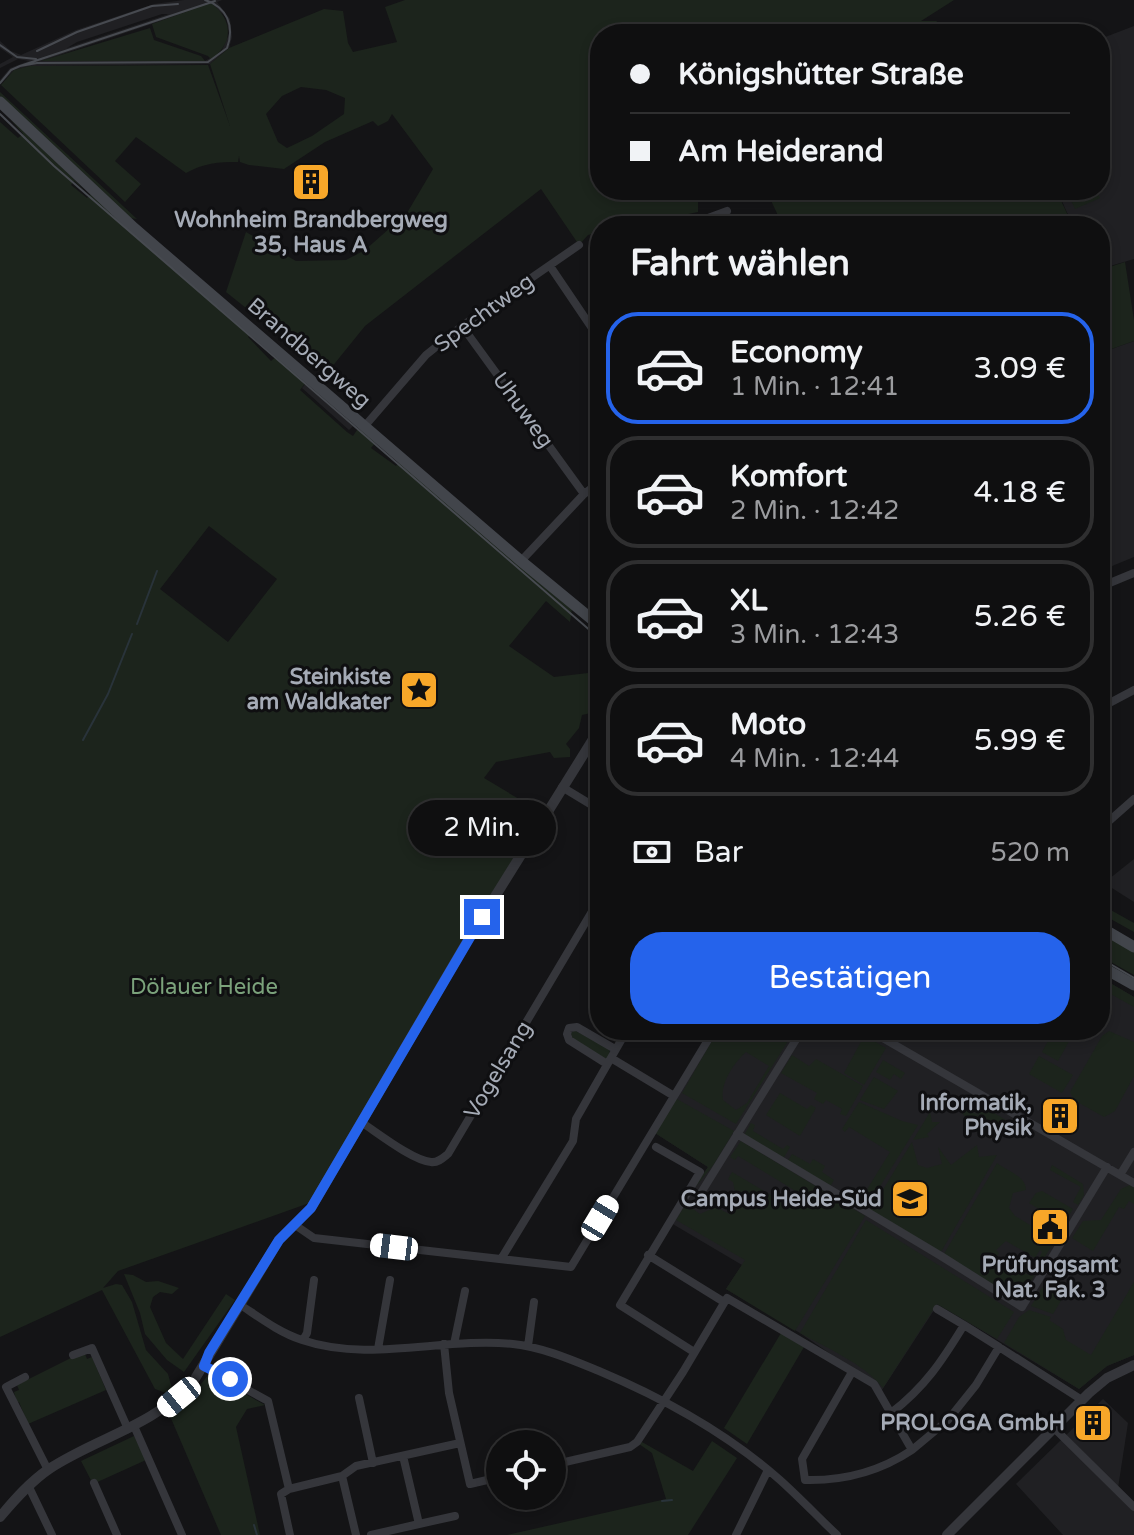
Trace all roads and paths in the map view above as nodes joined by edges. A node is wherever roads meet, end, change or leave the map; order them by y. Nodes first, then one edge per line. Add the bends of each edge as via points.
1 (0, 102) edge
2 (727, 211) dead end
3 (713, 216) edge
4 (579, 245) dead end
5 (550, 266) junction
6 (590, 325) edge
7 (462, 326) junction
8 (364, 427) junction
9 (590, 490) edge
10 (584, 494) junction
11 (521, 561) junction
12 (1134, 573) edge
13 (1110, 583) edge
14 (590, 618) edge
15 (1134, 690) edge
16 (1110, 703) edge
17 (590, 744) edge
18 (562, 787) junction
19 (1134, 799) edge
20 (590, 804) edge
21 (1110, 820) edge
22 (590, 915) edge
23 (1110, 933) edge
24 (1134, 947) edge
25 (1110, 972) edge
26 (1134, 985) edge
27 (590, 1038) edge
28 (592, 1040) edge
29 (621, 1040) edge
30 (706, 1040) edge
31 (796, 1040) edge
32 (886, 1040) edge
33 (611, 1057) junction
34 (674, 1096) junction
35 (361, 1122) junction
36 (737, 1134) junction
37 (656, 1147) dead end
38 (1134, 1152) edge
39 (1107, 1167) junction
40 (1120, 1175) junction
41 (1134, 1183) edge
42 (699, 1196) dead end
43 (295, 1225) junction
44 (648, 1255) junction
45 (501, 1259) junction
46 (314, 1280) dead end
47 (390, 1280) dead end
48 (465, 1291) dead end
49 (534, 1302) dead end
50 (724, 1302) junction
51 (239, 1304) junction
52 (937, 1309) dead end
53 (964, 1325) junction
54 (303, 1340) junction
55 (449, 1344) junction
56 (528, 1346) junction
57 (999, 1347) junction
58 (378, 1349) junction
59 (694, 1352) junction
60 (73, 1355) dead end
61 (1134, 1365) edge
62 (204, 1366) junction
63 (852, 1372) junction
64 (25, 1377) dead end
65 (359, 1398) dead end
66 (1082, 1400) junction
67 (664, 1401) junction
68 (891, 1413) junction
69 (131, 1428) junction
70 (1054, 1428) junction
71 (460, 1443) junction
72 (912, 1450) junction
73 (403, 1456) junction
74 (566, 1462) edge
75 (373, 1463) junction
76 (48, 1470) junction
77 (768, 1470) junction
78 (342, 1476) junction
79 (486, 1480) edge
80 (94, 1483) dead end
81 (28, 1485) junction
82 (285, 1491) junction
83 (1134, 1507) edge
84 (455, 1516) dead end
85 (0, 1517) edge
86 (419, 1524) junction
87 (52, 1535) edge
88 (117, 1535) edge
89 (182, 1535) edge
90 (290, 1535) edge
91 (356, 1535) edge
92 (371, 1535) edge
93 (736, 1535) edge
94 (837, 1535) edge
95 (947, 1535) edge

1 - 8 main road, Brandbergweg via 134,228
2 - 3 street
4 - 5 street, Spechtweg
5 - 6 street
5 - 7 street, Spechtweg
7 - 8 street, Spechtweg via 426,355
7 - 10 street, Uhuweg
8 - 11 main road, Brandbergweg
9 - 10 street
10 - 11 street
11 - 14 main road, Brandbergweg
12 - 13 street
15 - 16 street
17 - 18 street
18 - 20 street
18 - 35 street
19 - 21 street
22 - 35 street, Vogelsang via 441,1161 414,1155
23 - 24 main road
25 - 26 main road
27 - 33 street via 577,1027 569,1028 569,1040
28 - 33 street
29 - 33 street
30 - 34 street
31 - 36 street
32 - 39 street
33 - 34 street
33 - 45 street via 576,1119 573,1141
34 - 45 street via 571,1267
35 - 43 street via 311,1208
36 - 39 street via 1022,1307
36 - 42 street
37 - 44 street via 700,1172
38 - 40 street
39 - 40 street
40 - 41 street
43 - 45 street via 314,1238
43 - 51 street via 279,1240
44 - 50 street
44 - 59 street via 620,1305
46 - 54 street
47 - 58 street
48 - 55 street
49 - 56 street
50 - 59 street
50 - 63 street via 727,1298
51 - 54 street
51 - 62 street
52 - 53 street
53 - 57 street
53 - 68 street via 935,1372
54 - 58 street
55 - 56 street
55 - 58 street
55 - 71 street via 449,1393
56 - 67 street
57 - 66 street
57 - 72 street via 948,1420
59 - 67 street
60 - 69 street via 92,1348
61 - 66 street via 1107,1378
62 - 69 street via 179,1397
62 - 82 street via 268,1401
63 - 68 street via 874,1384
63 - 72 street via 802,1459 805,1480 864,1475
64 - 76 street via 6,1387
65 - 75 street
66 - 70 street
67 - 74 street via 630,1447
67 - 77 street
68 - 72 street
69 - 76 street
69 - 89 street
70 - 83 street
70 - 95 street
71 - 73 street
71 - 79 street via 470,1484
73 - 75 street
73 - 86 street
75 - 78 street
76 - 81 street
77 - 93 street
77 - 94 street
78 - 82 street
78 - 91 street
80 - 88 street
81 - 85 street
81 - 87 street
82 - 90 street
84 - 86 street
86 - 92 street

